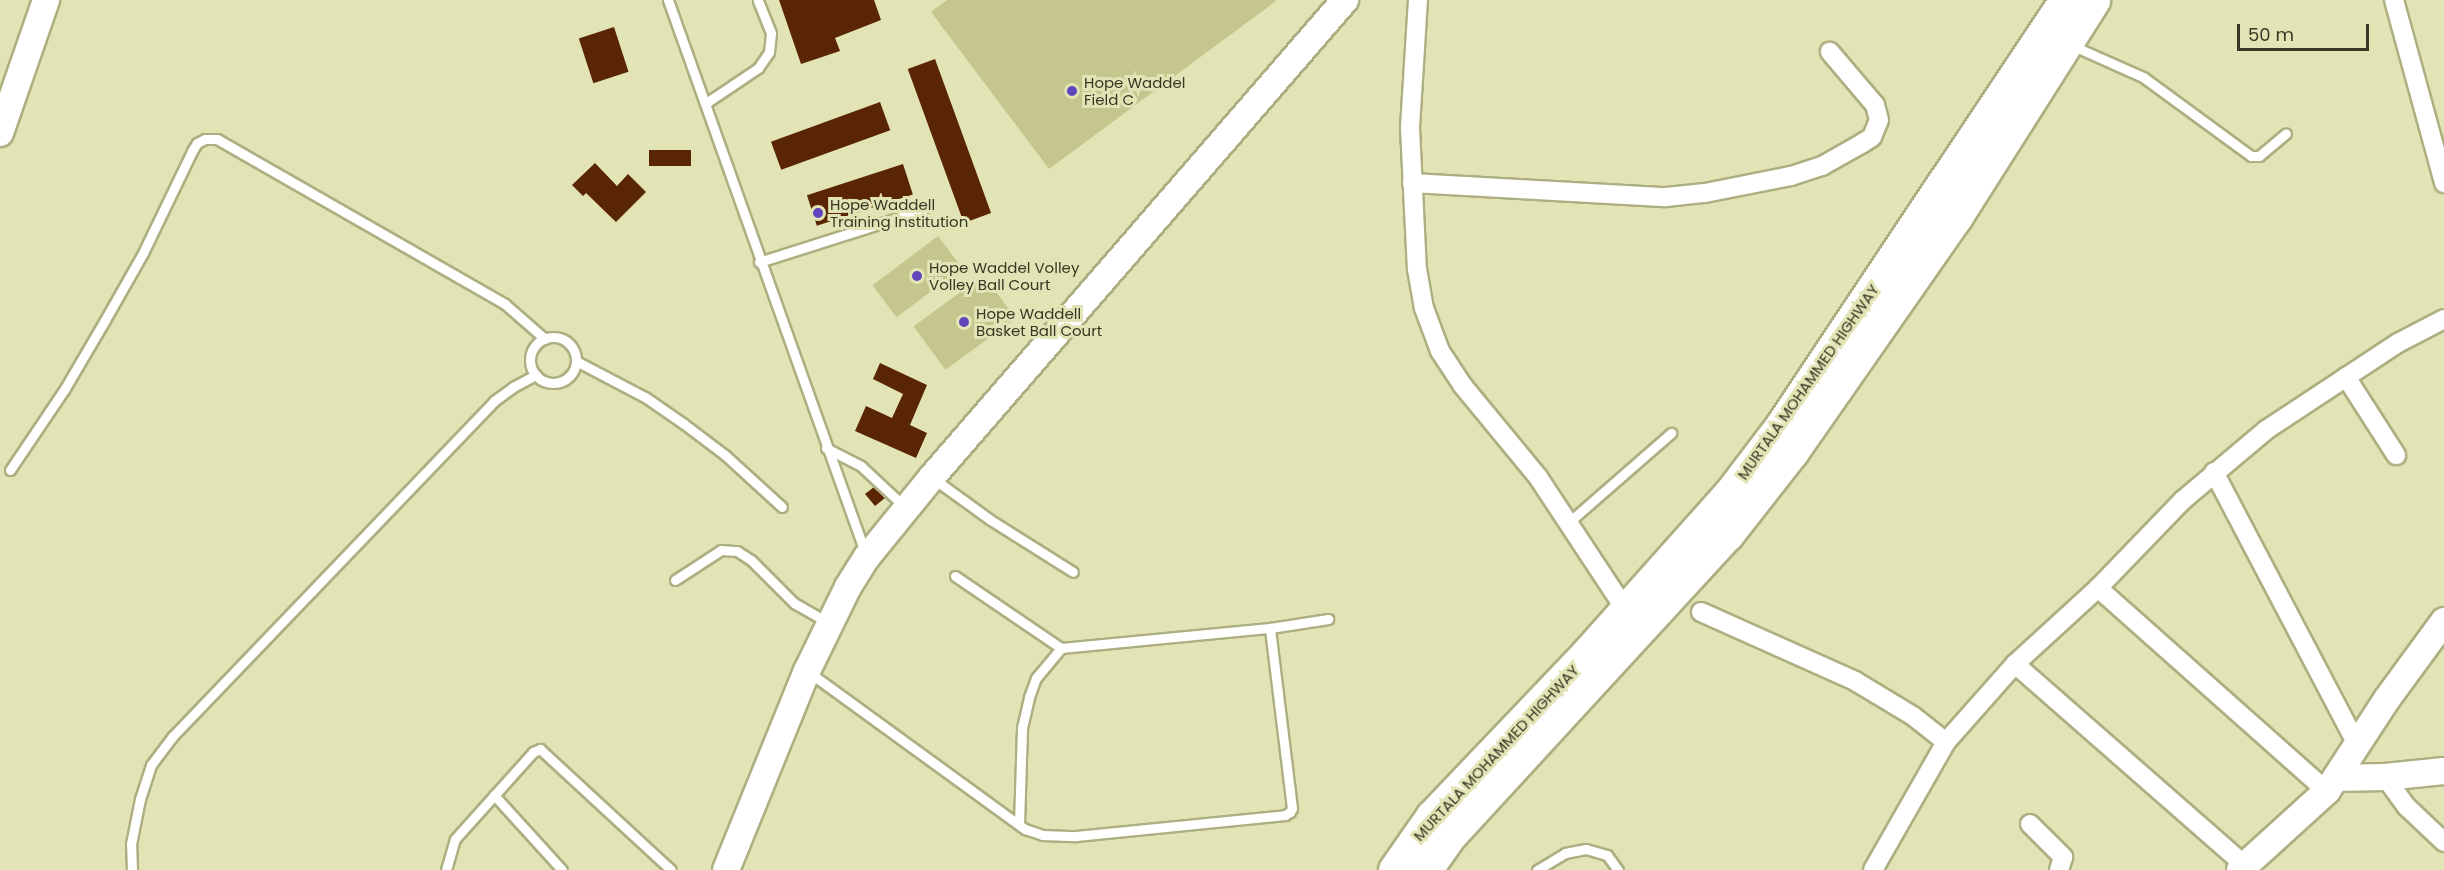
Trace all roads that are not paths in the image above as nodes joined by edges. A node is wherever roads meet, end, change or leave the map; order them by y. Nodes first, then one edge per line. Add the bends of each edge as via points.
1 (45, 0) edge
2 (668, 0) edge
3 (758, 0) edge
4 (1345, 0) edge
5 (1418, 0) edge
6 (2066, 0) edge
7 (2093, 0) edge
8 (2394, 0) edge
9 (2066, 42) junction
10 (1830, 52) dead end
11 (706, 103) junction
12 (0, 133) edge
13 (2286, 133) dead end
14 (2441, 158) edge
15 (1412, 183) junction
16 (2444, 183) edge
17 (923, 210) dead end
18 (759, 262) junction
19 (2444, 319) edge
20 (545, 339) junction
21 (576, 361) junction
22 (536, 375) junction
23 (2346, 376) junction
24 (1671, 433) dead end
25 (826, 448) junction
26 (2396, 455) dead end
27 (10, 470) dead end
28 (2214, 472) junction
29 (932, 477) junction
30 (782, 507) dead end
31 (906, 509) junction
32 (1568, 523) junction
33 (867, 557) junction
34 (1073, 572) dead end
35 (955, 576) dead end
36 (675, 580) dead end
37 (2098, 588) junction
38 (1701, 612) dead end
39 (1328, 619) dead end
40 (2444, 621) edge
41 (1632, 622) junction
42 (829, 623) junction
43 (1270, 628) junction
44 (1061, 648) junction
45 (2015, 664) junction
46 (807, 671) junction
47 (1946, 742) junction
48 (2357, 744) junction
49 (2444, 771) edge
50 (2385, 777) junction
51 (2331, 784) junction
52 (494, 795) junction
53 (1019, 824) junction
54 (2030, 824) dead end
55 (2444, 842) edge
56 (2242, 868) edge
57 (132, 870) edge
58 (446, 870) edge
59 (562, 870) edge
60 (671, 870) edge
61 (726, 870) edge
62 (1395, 870) edge
63 (1425, 870) edge
64 (1538, 870) edge
65 (1618, 870) edge
66 (1873, 870) edge
67 (2059, 870) edge

1 - 12 street
2 - 11 lane
3 - 11 lane via 771,33 769,52 758,68
4 - 29 street
5 - 15 street via 1410,128
6 - 41 highway, MURTALA MOHAMMED HIGHWAY via 1781,427
7 - 9 highway, MURTALA MOHAMMED HIGHWAY
8 - 14 street
9 - 13 lane via 2143,77 2251,156 2259,156
9 - 41 highway, MURTALA MOHAMMED HIGHWAY via 1956,216 1792,451 1728,534
10 - 15 street via 1875,105 1879,120 1872,137 1861,144 1822,166 1791,176 1666,197
11 - 18 lane
14 - 16 street
15 - 32 street via 1417,269 1424,308 1440,351 1463,386 1538,477
17 - 18 lane
18 - 25 lane via 804,376
19 - 23 street
20 - 21 lane via 567,341 576,353
20 - 22 lane via 538,342 531,355
20 - 27 lane via 505,304 217,139 205,139 192,151 143,253 87,350
21 - 22 lane via 570,375 557,382
21 - 30 lane via 645,397 684,424
22 - 57 lane via 494,401 173,736 151,765 140,799 131,844
23 - 26 street
23 - 28 street via 2266,430
24 - 32 lane
25 - 31 lane via 861,466
25 - 33 lane
28 - 37 street
28 - 48 street
29 - 31 street
29 - 34 lane
31 - 33 street
32 - 41 street
33 - 42 street
35 - 44 lane
36 - 42 lane via 720,550 737,551 794,603
37 - 45 street
37 - 51 street
38 - 47 street via 1855,681 1913,716
39 - 43 lane
40 - 48 street
41 - 62 highway, MURTALA MOHAMMED HIGHWAY via 1432,817
41 - 63 highway, MURTALA MOHAMMED HIGHWAY via 1447,838
42 - 46 street
43 - 44 lane
43 - 53 lane via 1290,812 1076,836 1042,835
44 - 53 lane via 1036,678 1029,696 1022,728
45 - 47 street
45 - 56 street
46 - 53 lane
46 - 61 street
47 - 66 street
48 - 51 street
49 - 50 street
50 - 51 street
50 - 55 street via 2407,807
51 - 56 street
52 - 58 lane via 454,839
52 - 59 lane
52 - 60 lane via 540,749
54 - 67 street via 2063,857
64 - 65 lane via 1564,853 1586,849 1607,855

